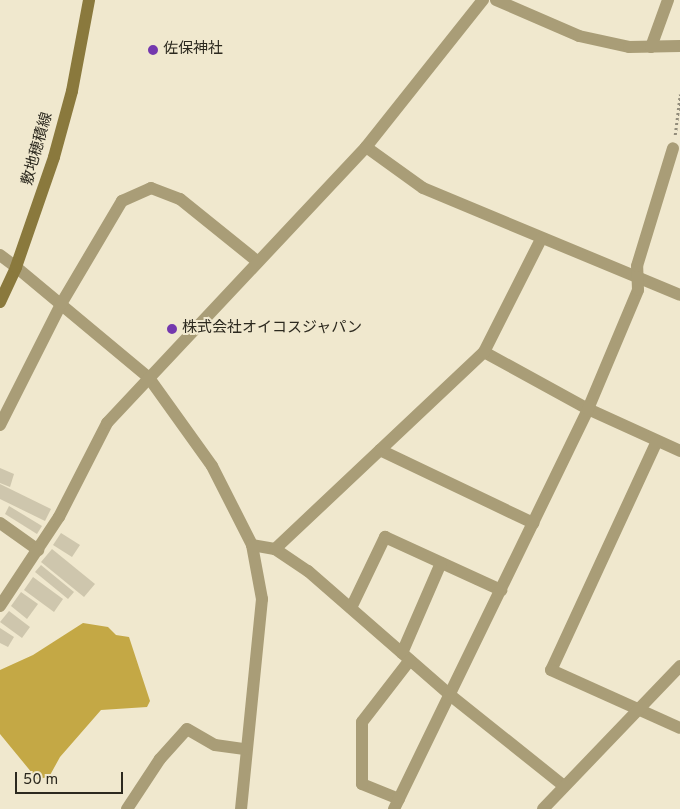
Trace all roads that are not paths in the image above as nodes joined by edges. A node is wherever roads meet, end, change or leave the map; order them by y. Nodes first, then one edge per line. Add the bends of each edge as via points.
1 (89, 0) edge
2 (483, 0) edge
3 (496, 0) edge
4 (668, 0) edge
5 (650, 46) junction
6 (680, 46) edge
7 (366, 148) junction
8 (674, 148) road end
9 (541, 239) junction
10 (0, 256) edge
11 (258, 262) junction
12 (16, 268) junction
13 (638, 278) junction
14 (680, 296) edge
15 (0, 302) edge
16 (61, 304) junction
17 (484, 352) junction
18 (149, 378) junction
19 (588, 409) junction
20 (0, 425) edge
21 (657, 441) junction
22 (380, 450) junction
23 (680, 451) edge
24 (0, 523) edge
25 (533, 523) junction
26 (252, 545) junction
27 (275, 549) junction
28 (38, 550) junction
29 (441, 563) junction
30 (501, 590) junction
31 (0, 606) edge
32 (351, 608) junction
33 (406, 656) junction
34 (680, 666) edge
35 (450, 695) junction
36 (639, 708) junction
37 (680, 728) edge
38 (245, 748) junction
39 (564, 786) junction
40 (399, 805) edge
41 (127, 809) edge
42 (241, 809) edge
43 (542, 809) edge

1 - 12 main road, 敷地穂積線 via 72,91
2 - 7 street
3 - 5 street via 579,36 629,48
4 - 5 street
5 - 6 street
7 - 9 street via 423,188
7 - 11 street
8 - 13 street via 637,266
9 - 13 street
9 - 17 street
10 - 12 street
11 - 16 street via 180,199 151,188 122,201
11 - 18 street
12 - 15 main road, 敷地穂積線
12 - 16 street
13 - 14 street
13 - 19 street via 638,290
16 - 18 street
16 - 20 street
17 - 19 street
17 - 22 street
18 - 26 street via 212,466
18 - 28 street via 107,423 59,517
19 - 21 street
19 - 25 street
21 - 23 street
21 - 36 street via 551,670
22 - 25 street
22 - 27 street
24 - 28 street
25 - 30 street
26 - 27 street
26 - 38 street via 262,599
27 - 32 street via 308,571
28 - 31 street
29 - 30 street
29 - 32 street via 385,537
29 - 33 street
30 - 35 street
32 - 33 street
33 - 35 street
33 - 40 street via 362,722 362,784
34 - 36 street
35 - 39 street
35 - 40 street
36 - 37 street
36 - 39 street
38 - 41 street via 215,744 187,729 160,759
38 - 42 street
39 - 43 street

